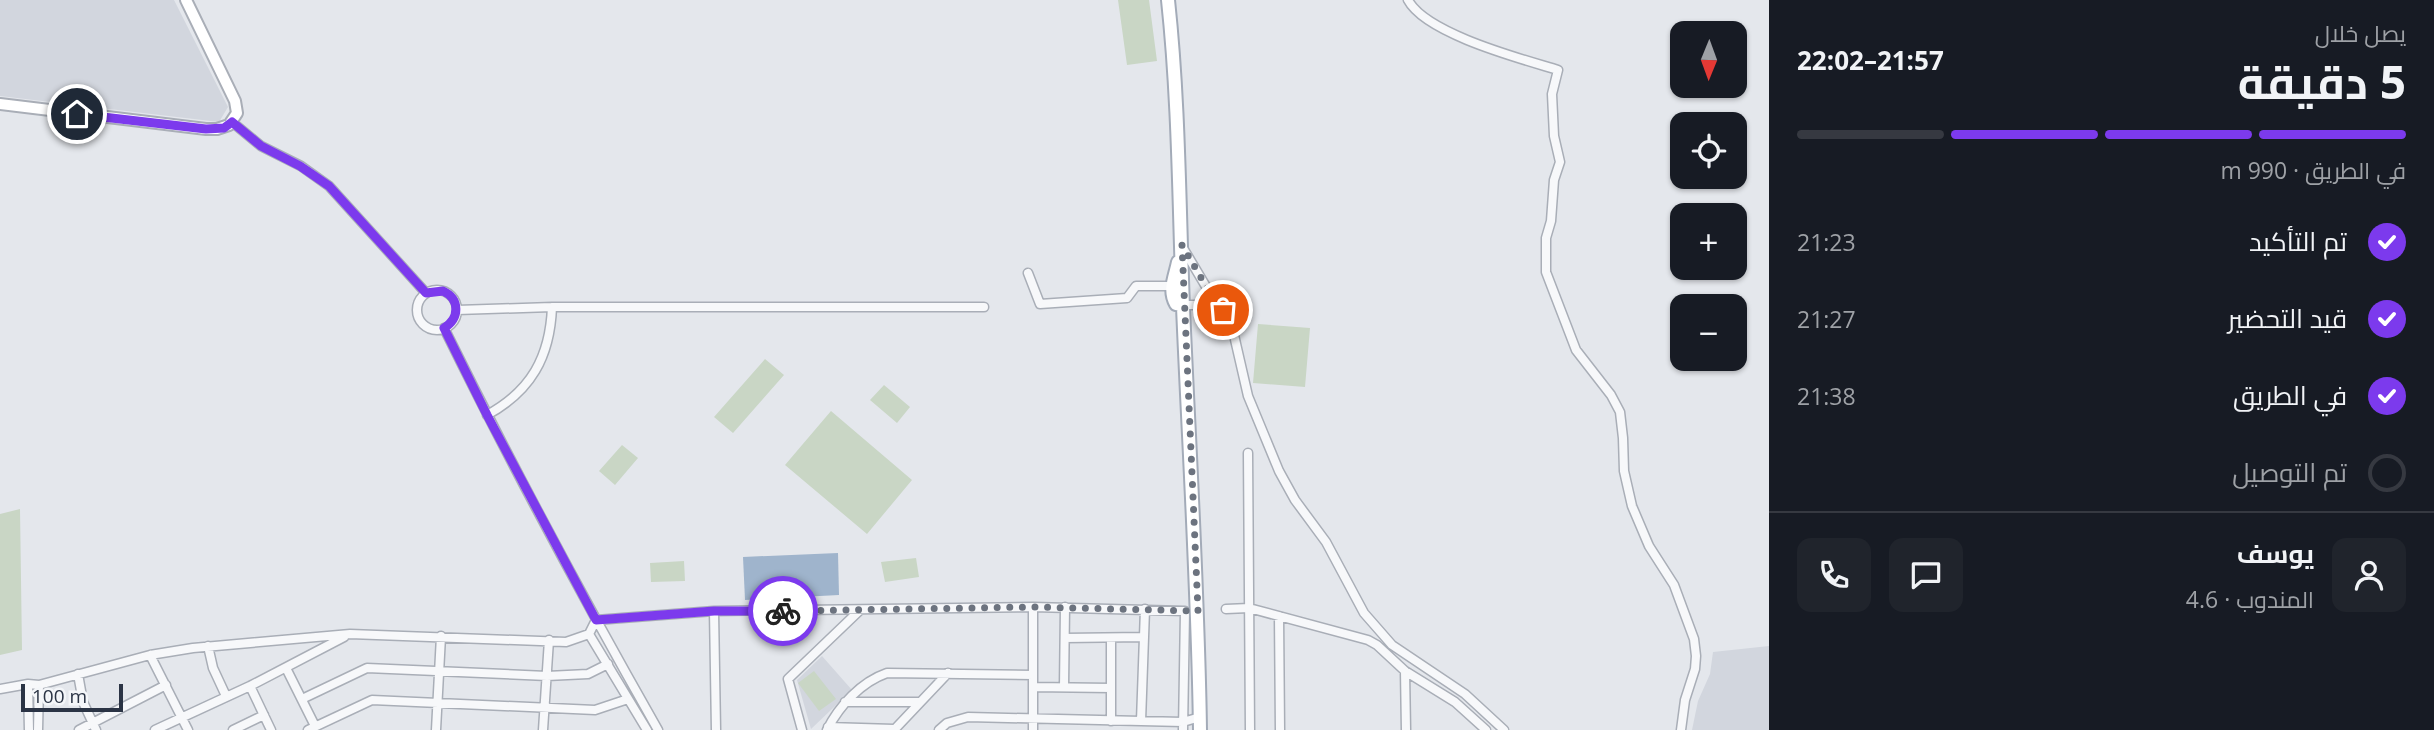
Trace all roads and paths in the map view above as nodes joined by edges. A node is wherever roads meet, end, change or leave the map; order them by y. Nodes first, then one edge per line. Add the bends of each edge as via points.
1 (186, 0) edge
2 (1168, 0) edge
3 (1409, 0) edge
4 (0, 104) edge
5 (232, 122) junction
6 (1182, 245) junction
7 (1028, 273) dead end
8 (1172, 286) junction
9 (426, 293) junction
10 (1183, 305) junction
11 (1217, 305) junction
12 (552, 307) junction
13 (984, 307) dead end
14 (457, 310) junction
15 (444, 328) junction
16 (487, 415) junction
17 (1248, 453) dead end
18 (1033, 607) junction
19 (1065, 607) junction
20 (1250, 608) junction
21 (1145, 609) junction
22 (1226, 609) dead end
23 (714, 611) junction
24 (859, 611) junction
25 (1192, 611) junction
26 (1279, 616) junction
27 (596, 620) junction
28 (350, 634) junction
29 (589, 634) junction
30 (441, 636) junction
31 (1143, 637) junction
32 (1065, 638) junction
33 (1111, 638) junction
34 (549, 640) junction
35 (208, 646) junction
36 (150, 655) junction
37 (608, 664) junction
38 (286, 668) junction
39 (439, 671) junction
40 (1405, 671) junction
41 (948, 673) junction
42 (78, 674) junction
43 (1033, 675) junction
44 (547, 676) junction
45 (28, 684) junction
46 (40, 685) junction
47 (166, 685) junction
48 (250, 686) junction
49 (1033, 687) junction
50 (1064, 687) junction
51 (1111, 688) junction
52 (0, 689) edge
53 (226, 696) junction
54 (302, 699) junction
55 (628, 699) junction
56 (845, 702) junction
57 (919, 702) junction
58 (438, 703) junction
59 (545, 709) junction
60 (264, 715) junction
61 (181, 716) junction
62 (1033, 718) junction
63 (1111, 721) junction
64 (1141, 721) junction
65 (1200, 723) edge
66 (1183, 726) edge
67 (94, 727) edge
68 (311, 729) edge
69 (827, 729) edge
70 (894, 729) edge
71 (29, 730) edge
72 (38, 730) edge
73 (79, 730) edge
74 (155, 730) edge
75 (188, 730) edge
76 (233, 730) edge
77 (271, 730) edge
78 (436, 730) edge
79 (543, 730) edge
80 (647, 730) edge
81 (659, 730) edge
82 (668, 730) edge
83 (716, 730) edge
84 (802, 730) edge
85 (939, 730) edge
86 (1032, 730) edge
87 (1250, 730) edge
88 (1280, 730) edge
89 (1406, 730) edge
90 (1486, 730) edge
91 (1504, 730) edge
92 (1681, 730) edge

1 - 5 street via 236,101
2 - 6 main road
3 - 92 street via 1417,12 1451,33 1558,70 1552,94 1560,162 1546,238 1546,272 1576,350 1619,412 1632,506 1649,546 1674,585 1694,639 1695,670
4 - 5 street via 206,129 224,128
5 - 9 street via 261,146 329,186
6 - 8 main road
6 - 10 main road
6 - 11 street
7 - 8 street via 1040,304 1127,298 1136,286
8 - 10 main road via 1175,302
9 - 14 street via 448,294
9 - 15 street via 418,304 418,317 427,327
10 - 11 street
10 - 25 main road
11 - 91 street via 1234,331 1248,396 1279,471 1326,542 1364,613 1392,645 1465,694
12 - 13 street
12 - 14 street
12 - 16 street via 539,367 509,404
14 - 15 street via 452,323
15 - 16 street
16 - 27 street
17 - 20 street
18 - 19 street
18 - 24 street
18 - 43 street
19 - 21 street
19 - 32 street
20 - 22 street
20 - 26 street
20 - 87 street
21 - 25 street
21 - 31 street
23 - 24 street
23 - 27 street
23 - 83 street
24 - 84 street via 788,679
25 - 65 main road
25 - 66 street
26 - 40 street via 1368,640
26 - 88 street
27 - 29 street
27 - 81 street
28 - 30 street
28 - 35 street
28 - 38 street
29 - 34 street via 566,642
29 - 37 street
30 - 34 street
30 - 39 street
31 - 33 street
31 - 64 street
32 - 33 street
32 - 50 street
33 - 51 street
34 - 44 street
35 - 36 street
35 - 53 street
36 - 42 street
36 - 47 street
37 - 44 street via 588,674
37 - 55 street
38 - 48 street
38 - 54 street
39 - 44 street
39 - 54 street via 367,668
39 - 58 street
40 - 89 street
40 - 90 street via 1455,702
41 - 43 street
41 - 56 street via 887,673
41 - 57 street
42 - 46 street
42 - 67 street via 81,697
43 - 49 street
44 - 59 street
45 - 46 street
45 - 52 street
45 - 71 street
46 - 72 street
47 - 61 street
47 - 67 street
48 - 53 street
48 - 60 street
49 - 50 street
49 - 62 street
50 - 51 street
51 - 63 street
53 - 61 street
54 - 68 street
55 - 59 street via 595,710
55 - 80 street
56 - 57 street
56 - 69 street
57 - 70 street
58 - 59 street
58 - 68 street via 372,700
58 - 78 street
59 - 79 street
60 - 76 street
60 - 77 street
61 - 74 street
61 - 75 street
62 - 63 street
62 - 85 street via 968,717
62 - 86 street
63 - 64 street
64 - 66 street
65 - 66 street
67 - 73 street
69 - 70 street
81 - 82 street

